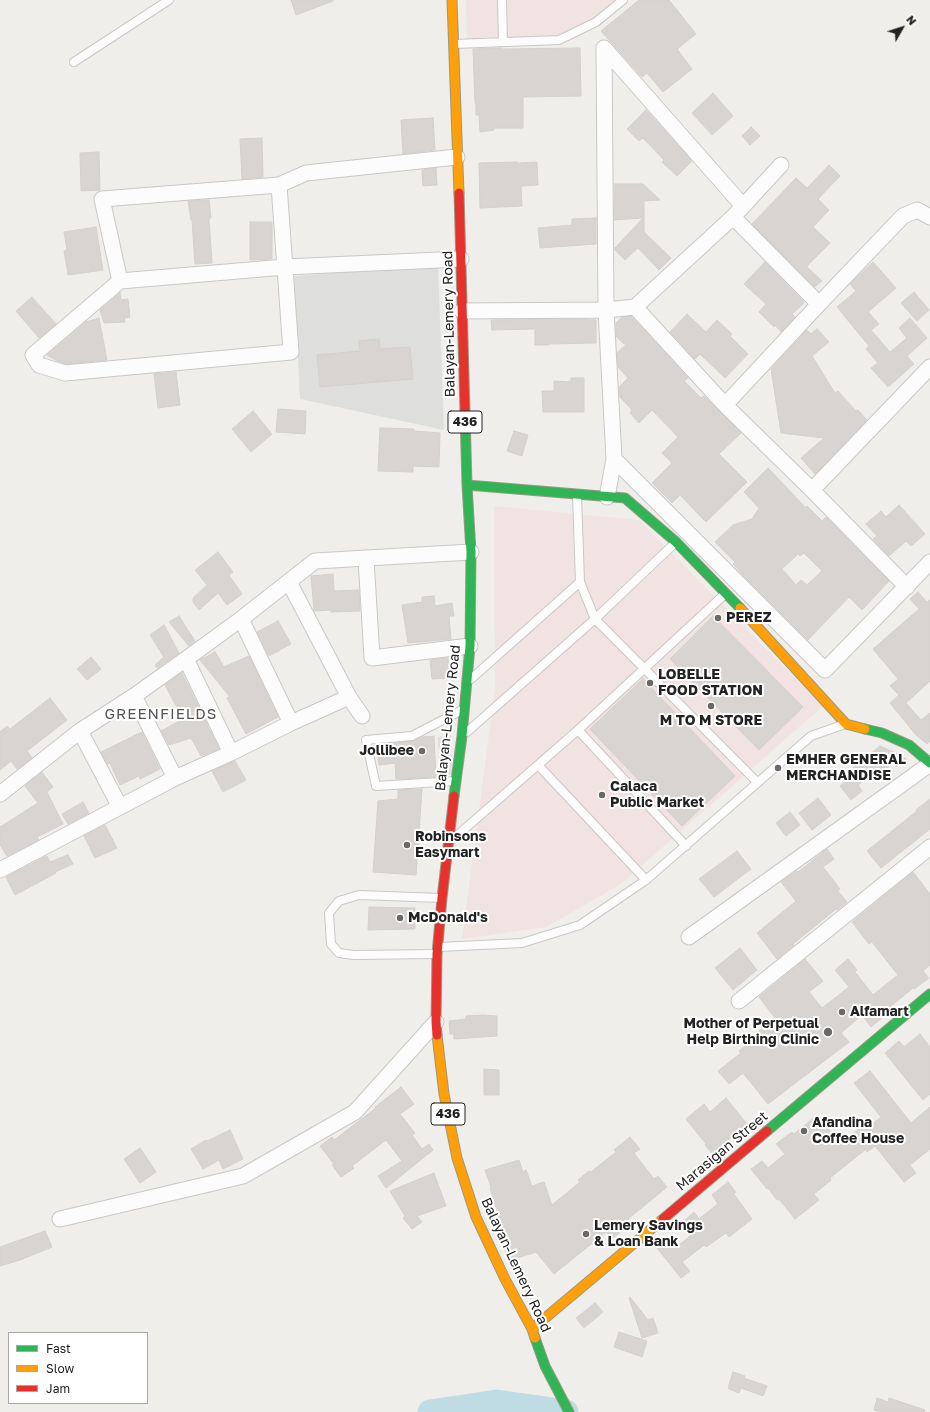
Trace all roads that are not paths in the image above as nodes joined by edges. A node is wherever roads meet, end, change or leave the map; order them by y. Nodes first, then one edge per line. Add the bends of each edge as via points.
1 (169, 0) edge
2 (452, 0) edge
3 (502, 0) edge
4 (623, 0) edge
5 (503, 42) junction
6 (453, 44) junction
7 (74, 62) dead end
8 (457, 157) junction
9 (781, 165) dead end
10 (279, 185) junction
11 (743, 206) junction
12 (733, 217) junction
13 (930, 218) edge
14 (461, 259) junction
15 (285, 267) junction
16 (120, 281) junction
17 (819, 304) junction
18 (636, 308) junction
19 (606, 310) junction
20 (462, 311) junction
21 (930, 367) edge
22 (725, 405) junction
23 (614, 459) junction
24 (467, 485) junction
25 (812, 490) junction
26 (577, 495) junction
27 (607, 497) junction
28 (676, 542) junction
29 (471, 552) junction
30 (366, 558) junction
31 (930, 562) edge
32 (289, 582) junction
33 (580, 582) junction
34 (907, 587) junction
35 (726, 593) junction
36 (241, 619) junction
37 (595, 619) junction
38 (470, 646) junction
39 (186, 659) junction
40 (644, 668) junction
41 (468, 682) junction
42 (134, 696) junction
43 (349, 697) junction
44 (465, 709) junction
45 (362, 716) dead end
46 (291, 723) junction
47 (846, 724) junction
48 (578, 730) junction
49 (80, 731) junction
50 (462, 736) junction
51 (231, 753) junction
52 (930, 764) edge
53 (538, 765) junction
54 (175, 778) junction
55 (456, 781) junction
56 (757, 782) junction
57 (0, 794) edge
58 (120, 807) junction
59 (448, 843) junction
60 (686, 846) junction
61 (930, 847) edge
62 (0, 870) edge
63 (646, 880) junction
64 (442, 898) junction
65 (689, 937) dead end
66 (437, 951) junction
67 (930, 994) edge
68 (739, 1001) dead end
69 (436, 1022) junction
70 (60, 1219) dead end
71 (532, 1329) junction
72 (570, 1412) edge

1 - 7 lane
2 - 6 main road, Balayan-Lemery Road / 436
3 - 5 lane
4 - 5 lane via 596,22 559,40
5 - 6 lane
6 - 8 main road, Balayan-Lemery Road / 436
8 - 10 street via 306,173
8 - 14 main road, Balayan-Lemery Road / 436
9 - 11 street
10 - 15 street
10 - 16 street via 102,199
11 - 12 street
11 - 19 street via 604,48
12 - 17 street
12 - 18 street
13 - 17 street via 917,210 903,216
14 - 15 street
14 - 20 main road, Balayan-Lemery Road / 436
15 - 16 street
15 - 16 street via 291,352 65,373 38,365 33,355
17 - 22 street
18 - 19 street
18 - 22 street
19 - 20 street
19 - 23 street
20 - 24 main road, Balayan-Lemery Road / 436
21 - 25 street
22 - 25 street
23 - 27 street
23 - 34 street via 825,670
24 - 26 main road
24 - 29 main road, Balayan-Lemery Road / 436
25 - 34 street
26 - 27 main road
26 - 33 lane
27 - 28 main road via 625,498
28 - 35 main road
28 - 37 lane
29 - 30 street
29 - 38 main road, Balayan-Lemery Road / 436
30 - 32 street via 315,561
30 - 38 street via 372,658
31 - 34 street
32 - 36 street
32 - 43 street
33 - 37 lane
33 - 41 lane
35 - 40 lane
35 - 47 main road
36 - 39 street
36 - 46 street
37 - 40 lane
37 - 50 lane
38 - 41 main road, Balayan-Lemery Road / 436
39 - 42 street
39 - 51 street
40 - 48 lane
40 - 56 lane
41 - 44 main road, Balayan-Lemery Road / 436
42 - 49 street
42 - 54 street
43 - 45 street
43 - 46 street
44 - 50 main road, Balayan-Lemery Road / 436
44 - 55 lane via 412,736 366,740 376,786
46 - 51 street
47 - 52 main road via 882,733 909,744
47 - 56 lane via 811,736
48 - 53 lane
48 - 60 lane
49 - 57 street
49 - 58 street
50 - 55 main road, Balayan-Lemery Road / 436
51 - 54 street
52 - 65 street
53 - 59 lane
53 - 63 lane
54 - 58 street
55 - 59 main road, Balayan-Lemery Road / 436
56 - 60 lane
58 - 62 street
59 - 64 main road, Balayan-Lemery Road / 436
60 - 63 lane
61 - 68 street
63 - 66 lane via 580,925 522,943
64 - 66 main road, Balayan-Lemery Road / 436
64 - 66 lane via 359,895 339,901 329,913 331,944 340,953 354,955
66 - 69 main road, Balayan-Lemery Road / 436
67 - 71 main road, Marasigan Street
69 - 70 street via 355,1112 243,1176
69 - 71 main road, Balayan-Lemery Road / 436 via 444,1094 457,1158 476,1217
71 - 72 main road, Balayan-Lemery Road / 436 via 545,1366

